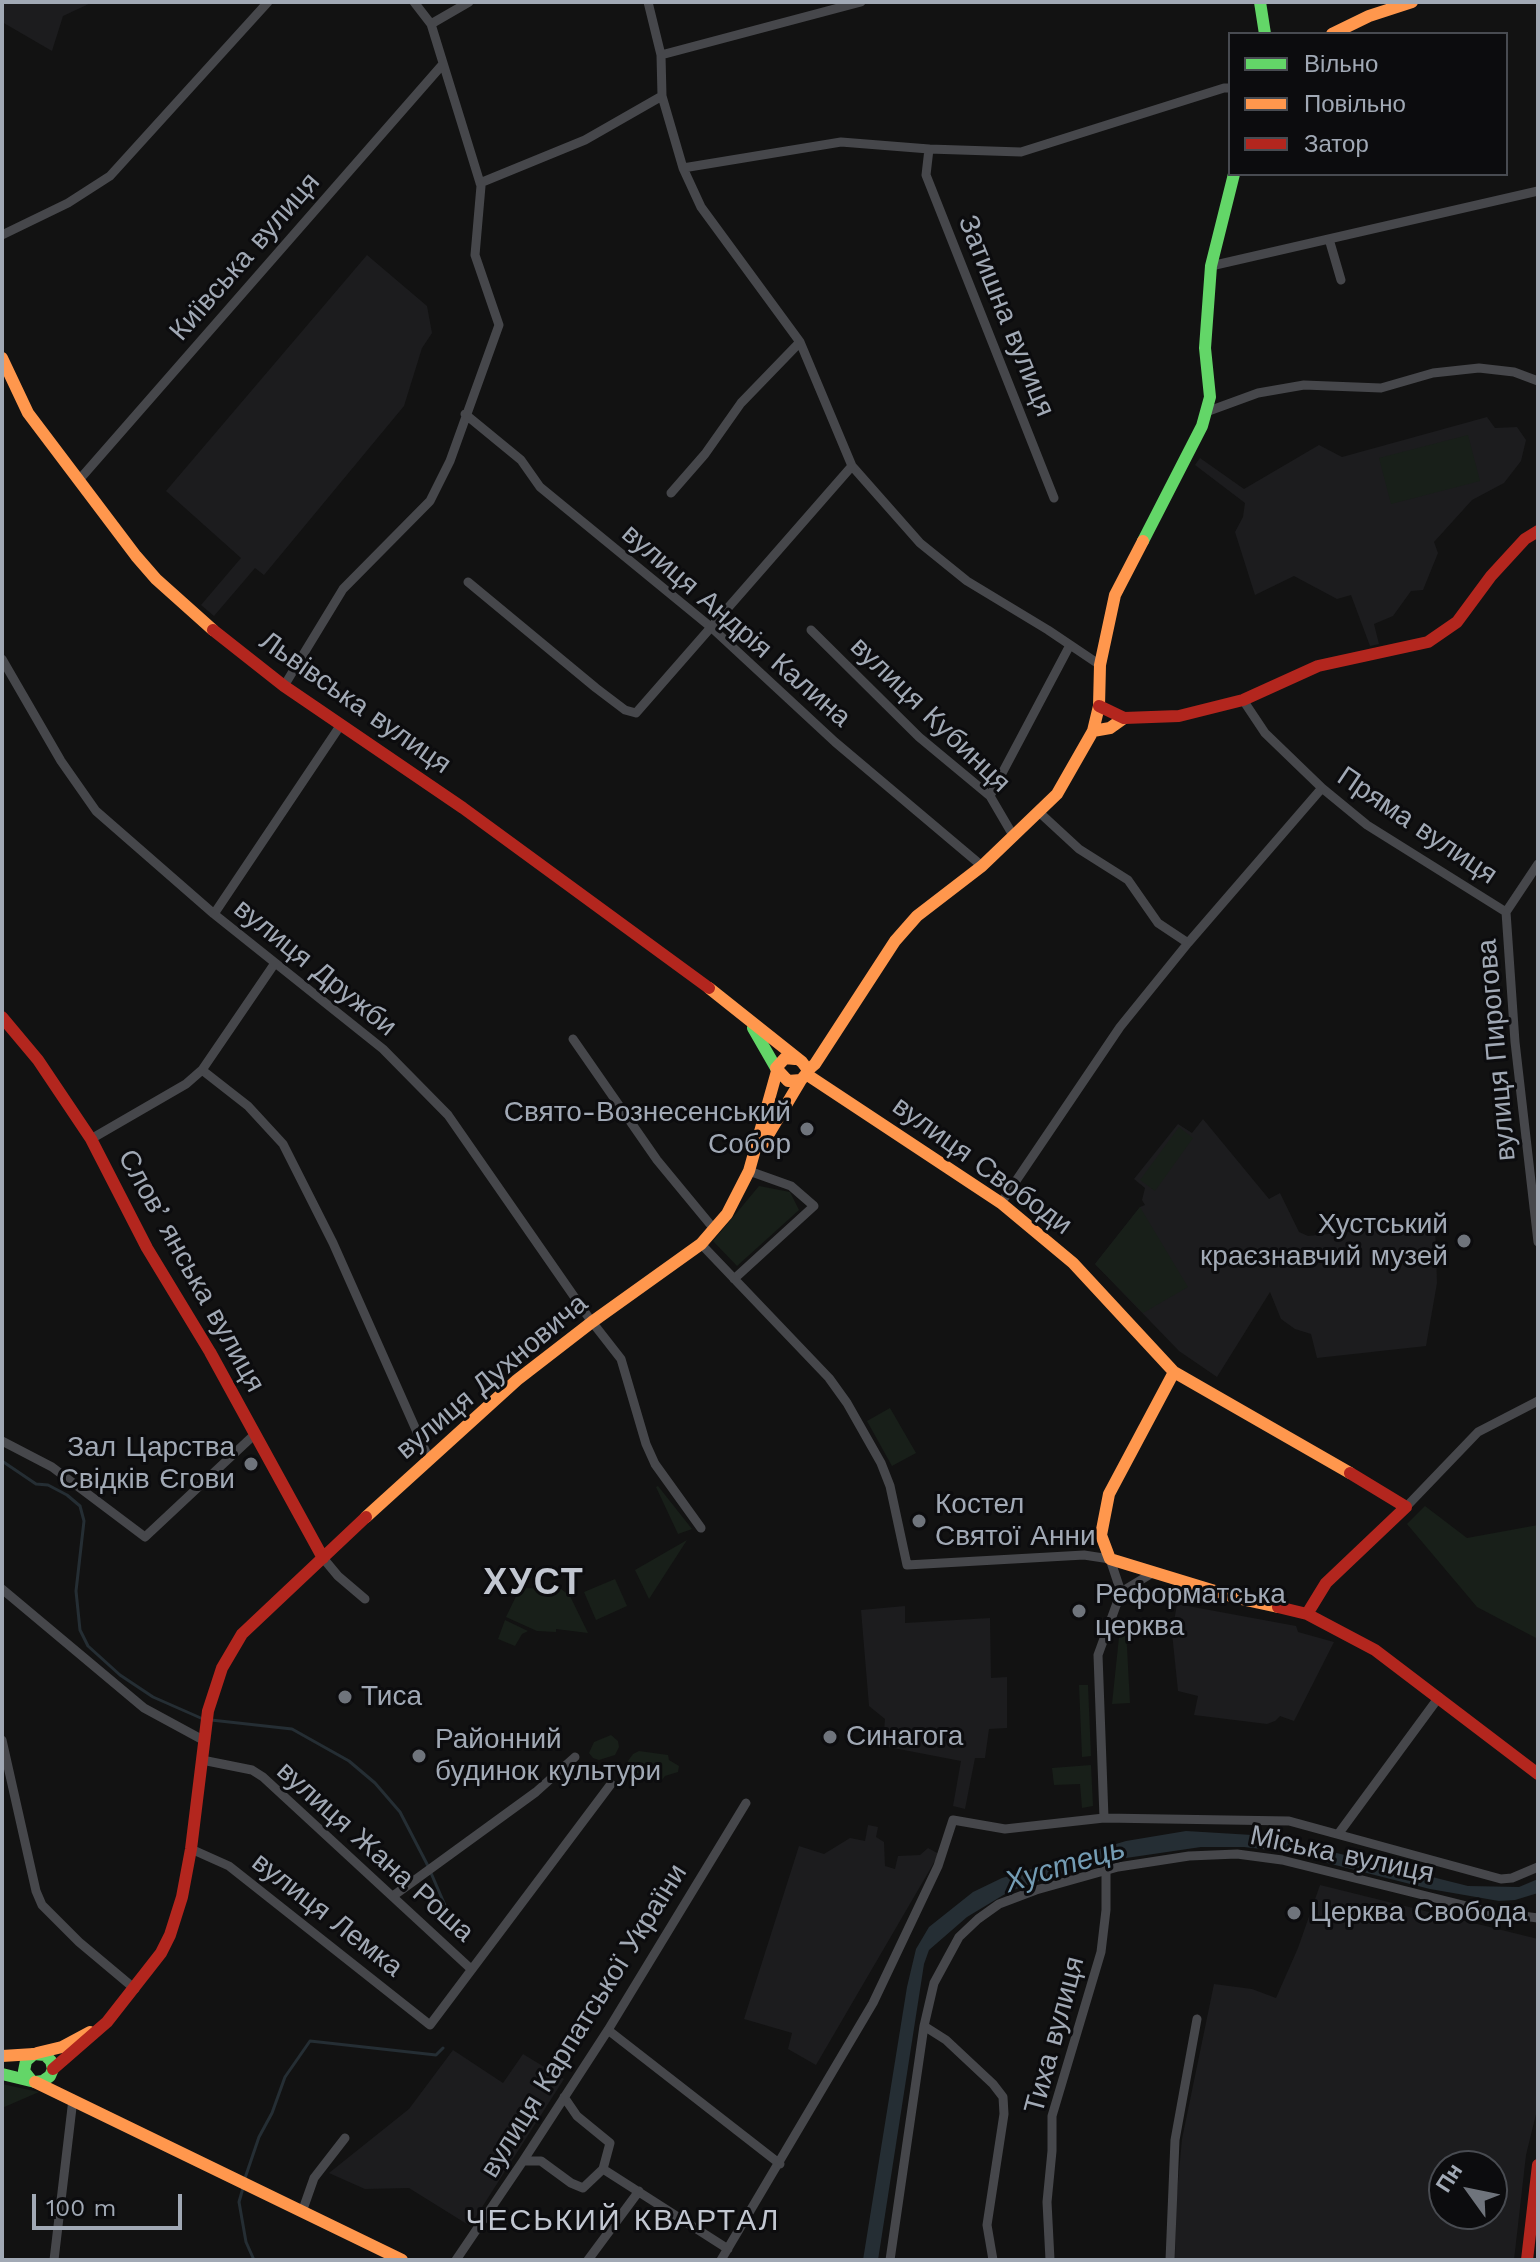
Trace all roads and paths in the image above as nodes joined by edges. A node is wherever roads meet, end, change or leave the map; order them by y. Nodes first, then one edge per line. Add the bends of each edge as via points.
1 (268, 2) edge
2 (414, 2) edge
3 (469, 2) edge
4 (648, 2) edge
5 (861, 2) edge
6 (1260, 2) edge
7 (1412, 2) edge
8 (431, 24) junction
9 (1265, 32) edge
10 (1336, 32) edge
11 (661, 55) junction
12 (443, 64) junction
13 (1228, 89) edge
14 (662, 96) junction
15 (929, 149) junction
16 (683, 168) junction
17 (1234, 176) edge
18 (480, 183) junction
19 (1538, 191) edge
20 (2, 235) edge
21 (1329, 239) junction
22 (1211, 266) junction
23 (1341, 280) dead end
24 (800, 342) junction
25 (2, 358) edge
26 (1538, 381) edge
27 (1206, 412) junction
28 (465, 414) junction
29 (852, 466) junction
30 (79, 480) junction
31 (671, 493) dead end
32 (1054, 498) dead end
33 (1538, 531) edge
34 (468, 582) dead end
35 (712, 628) junction
36 (811, 630) dead end
37 (1070, 645) junction
38 (2, 659) edge
39 (1100, 665) junction
40 (284, 686) junction
41 (1243, 700) junction
42 (1099, 706) junction
43 (1124, 718) junction
44 (340, 726) junction
45 (1093, 731) junction
46 (1322, 788) junction
47 (990, 796) junction
48 (1040, 813) junction
49 (1014, 837) junction
50 (1538, 864) edge
51 (982, 866) junction
52 (1506, 912) junction
53 (214, 914) junction
54 (1188, 943) junction
55 (275, 963) junction
56 (2, 1017) edge
57 (749, 1021) junction
58 (573, 1039) dead end
59 (795, 1059) junction
60 (777, 1069) junction
61 (202, 1070) junction
62 (805, 1075) junction
63 (91, 1139) junction
64 (750, 1168) junction
65 (1535, 1199) edge
66 (1001, 1203) junction
67 (714, 1229) junction
68 (1538, 1242) edge
69 (701, 1244) junction
70 (734, 1279) junction
71 (592, 1322) junction
72 (1174, 1372) junction
73 (1538, 1401) edge
74 (254, 1435) junction
75 (2, 1441) edge
76 (429, 1459) junction
77 (1406, 1507) junction
78 (701, 1528) dead end
79 (323, 1558) junction
80 (1110, 1559) junction
81 (1154, 1572) junction
82 (2, 1589) edge
83 (1121, 1592) junction
84 (365, 1599) dead end
85 (1307, 1614) junction
86 (1439, 1697) junction
87 (2, 1740) edge
88 (203, 1740) junction
89 (575, 1757) dead end
90 (202, 1760) junction
91 (1538, 1774) edge
92 (611, 1784) dead end
93 (746, 1803) dead end
94 (1104, 1818) junction
95 (1339, 1833) junction
96 (191, 1849) junction
97 (1538, 1867) edge
98 (1106, 1870) junction
99 (393, 1896) junction
100 (1538, 1918) edge
101 (471, 1969) junction
102 (135, 1989) junction
103 (1197, 2019) dead end
104 (107, 2022) junction
105 (924, 2026) junction
106 (608, 2030) junction
107 (36, 2054) junction
108 (2, 2056) edge
109 (52, 2071) junction
110 (2, 2074) edge
111 (33, 2081) junction
112 (564, 2097) junction
113 (73, 2099) junction
114 (345, 2138) dead end
115 (523, 2161) junction
116 (780, 2164) junction
117 (1538, 2167) edge
118 (603, 2169) junction
119 (639, 2191) junction
120 (302, 2212) junction
121 (728, 2249) junction
122 (54, 2260) edge
123 (402, 2260) edge
124 (456, 2260) edge
125 (588, 2260) edge
126 (721, 2260) edge
127 (890, 2260) edge
128 (993, 2260) edge
129 (1050, 2260) edge
130 (1170, 2260) edge
131 (1527, 2260) edge

1 - 20 street via 110,176
2 - 8 street
3 - 8 street
4 - 11 street
5 - 11 street
6 - 9 main road
7 - 10 main road
8 - 12 street
11 - 14 street
12 - 18 street
12 - 30 street, Київська вулиця
13 - 15 street via 1021,152
14 - 16 street
14 - 18 street via 585,140
15 - 16 street via 841,142
15 - 32 street, Затишна вулиця via 926,175
16 - 24 street via 701,207
17 - 22 main road
18 - 28 street via 475,255 499,325
19 - 21 street
21 - 22 street
21 - 23 street
22 - 27 main road
24 - 29 street
24 - 31 street via 741,403
25 - 30 main road, Львівська вулиця via 28,413
26 - 27 street via 1479,368 1433,373 1381,388 1304,385 1258,393
27 - 39 main road via 1115,595
28 - 35 street, вулиця Андрія Калина via 521,460 540,487
28 - 40 street via 430,501 343,589
29 - 35 street
29 - 37 street via 920,543 967,581
30 - 40 main road, Львівська вулиця via 156,579
33 - 41 main road via 1499,567 1457,622 1428,642 1318,666
34 - 35 street via 625,710 636,713
35 - 51 street, вулиця Андрія Калина via 835,742
36 - 47 street, вулиця Кубинця via 919,737
37 - 39 street
37 - 47 street
38 - 53 street, вулиця Дружби via 96,811
39 - 42 main road
40 - 44 main road, Львівська вулиця
41 - 43 main road via 1179,716
41 - 46 street, Пряма вулиця via 1265,733
42 - 43 main road
42 - 45 main road
43 - 45 main road
44 - 53 street
44 - 57 main road, Львівська вулиця via 463,808
45 - 48 main road
46 - 52 street, Пряма вулиця via 1367,825
46 - 54 street
47 - 49 street, вулиця Кубинця
48 - 49 main road
48 - 54 street via 1079,849 1128,880 1158,923
49 - 51 main road
50 - 52 street, вулиця Пирогова
51 - 62 main road via 917,916 895,941
52 - 65 street, вулиця Пирогова via 1515,1042
53 - 55 street, вулиця Дружби
54 - 66 street via 1120,1027
55 - 61 street
55 - 71 street, вулиця Дружби via 383,1049 448,1115
56 - 63 main road, Словʼянська вулиця
57 - 59 main road, Львівська вулиця
57 - 60 main road, Львівська вулиця
58 - 67 street via 657,1160
59 - 60 main road via 785,1058
59 - 62 main road, Львівська вулиця
60 - 62 main road via 788,1081
60 - 64 main road
61 - 63 street
61 - 76 street via 248,1106 283,1144
62 - 64 main road
62 - 66 main road, вулиця Свободи
63 - 74 main road, Словʼянська вулиця
64 - 67 main road, вулиця Духновича
64 - 70 street via 791,1186 814,1206
65 - 68 street, вулиця Пирогова
66 - 72 main road, вулиця Свободи via 1073,1263
67 - 69 main road, вулиця Духновича
69 - 70 street
69 - 71 main road, вулиця Духновича
70 - 80 street via 829,1378 854,1413 890,1486 907,1565 1067,1554
71 - 76 main road, вулиця Духновича
71 - 78 street, вулиця Дружби via 621,1359 655,1464
72 - 77 main road, вулиця Свободи
72 - 80 main road via 1109,1494 1101,1535
73 - 77 street via 1478,1432
74 - 75 street via 145,1537 52,1467
74 - 79 main road, Словʼянська вулиця
76 - 79 main road, вулиця Духновича
77 - 85 main road via 1326,1583
79 - 84 street
79 - 88 main road, вулиця Духновича via 242,1634 222,1668
80 - 81 main road
80 - 83 street
81 - 83 street
81 - 85 main road
82 - 88 street via 144,1708
83 - 94 street via 1098,1655
85 - 86 main road via 1375,1650
86 - 91 main road
86 - 95 street
87 - 102 street via 42,1905
88 - 90 main road, вулиця Духновича
89 - 99 street via 536,1792
90 - 96 main road, вулиця Духновича
90 - 99 street, вулиця Жана Роша via 263,1777
92 - 101 street
93 - 106 street, вулиця Карпатської України
94 - 95 street via 1289,1821
94 - 116 street via 1005,1829 953,1820 938,1866 873,2003
95 - 97 street via 1501,1879
96 - 101 street, вулиця Лемка via 229,1866 430,2025
96 - 102 main road, вулиця Духновича via 170,1935
98 - 100 street, Міська вулиця via 1189,1856 1252,1855 1491,1912
98 - 105 street, Міська вулиця via 1015,1897 978,1919 959,1937 938,1972
98 - 129 street, Тиха вулиця via 1101,1952 1052,2116
99 - 101 street, вулиця Жана Роша
102 - 104 main road, вулиця Духновича
103 - 130 street via 1175,2140
104 - 107 main road via 62,2047
104 - 109 main road
105 - 127 street, Міська вулиця
105 - 128 street via 946,2040 1003,2097 987,2225
106 - 112 street, вулиця Карпатської України
106 - 116 street
107 - 108 main road
107 - 109 main road via 48,2057
107 - 111 main road via 24,2068
109 - 111 main road via 43,2081
109 - 113 main road
110 - 111 main road
111 - 113 main road
112 - 115 street, вулиця Карпатської України
112 - 118 street via 577,2116 610,2143
113 - 120 main road
113 - 122 street
114 - 120 street via 314,2178
115 - 118 street via 541,2161 583,2188
115 - 124 street, вулиця Карпатської України
116 - 121 street
117 - 131 main road
118 - 119 street
119 - 121 street
119 - 125 street
120 - 123 main road
121 - 126 street

